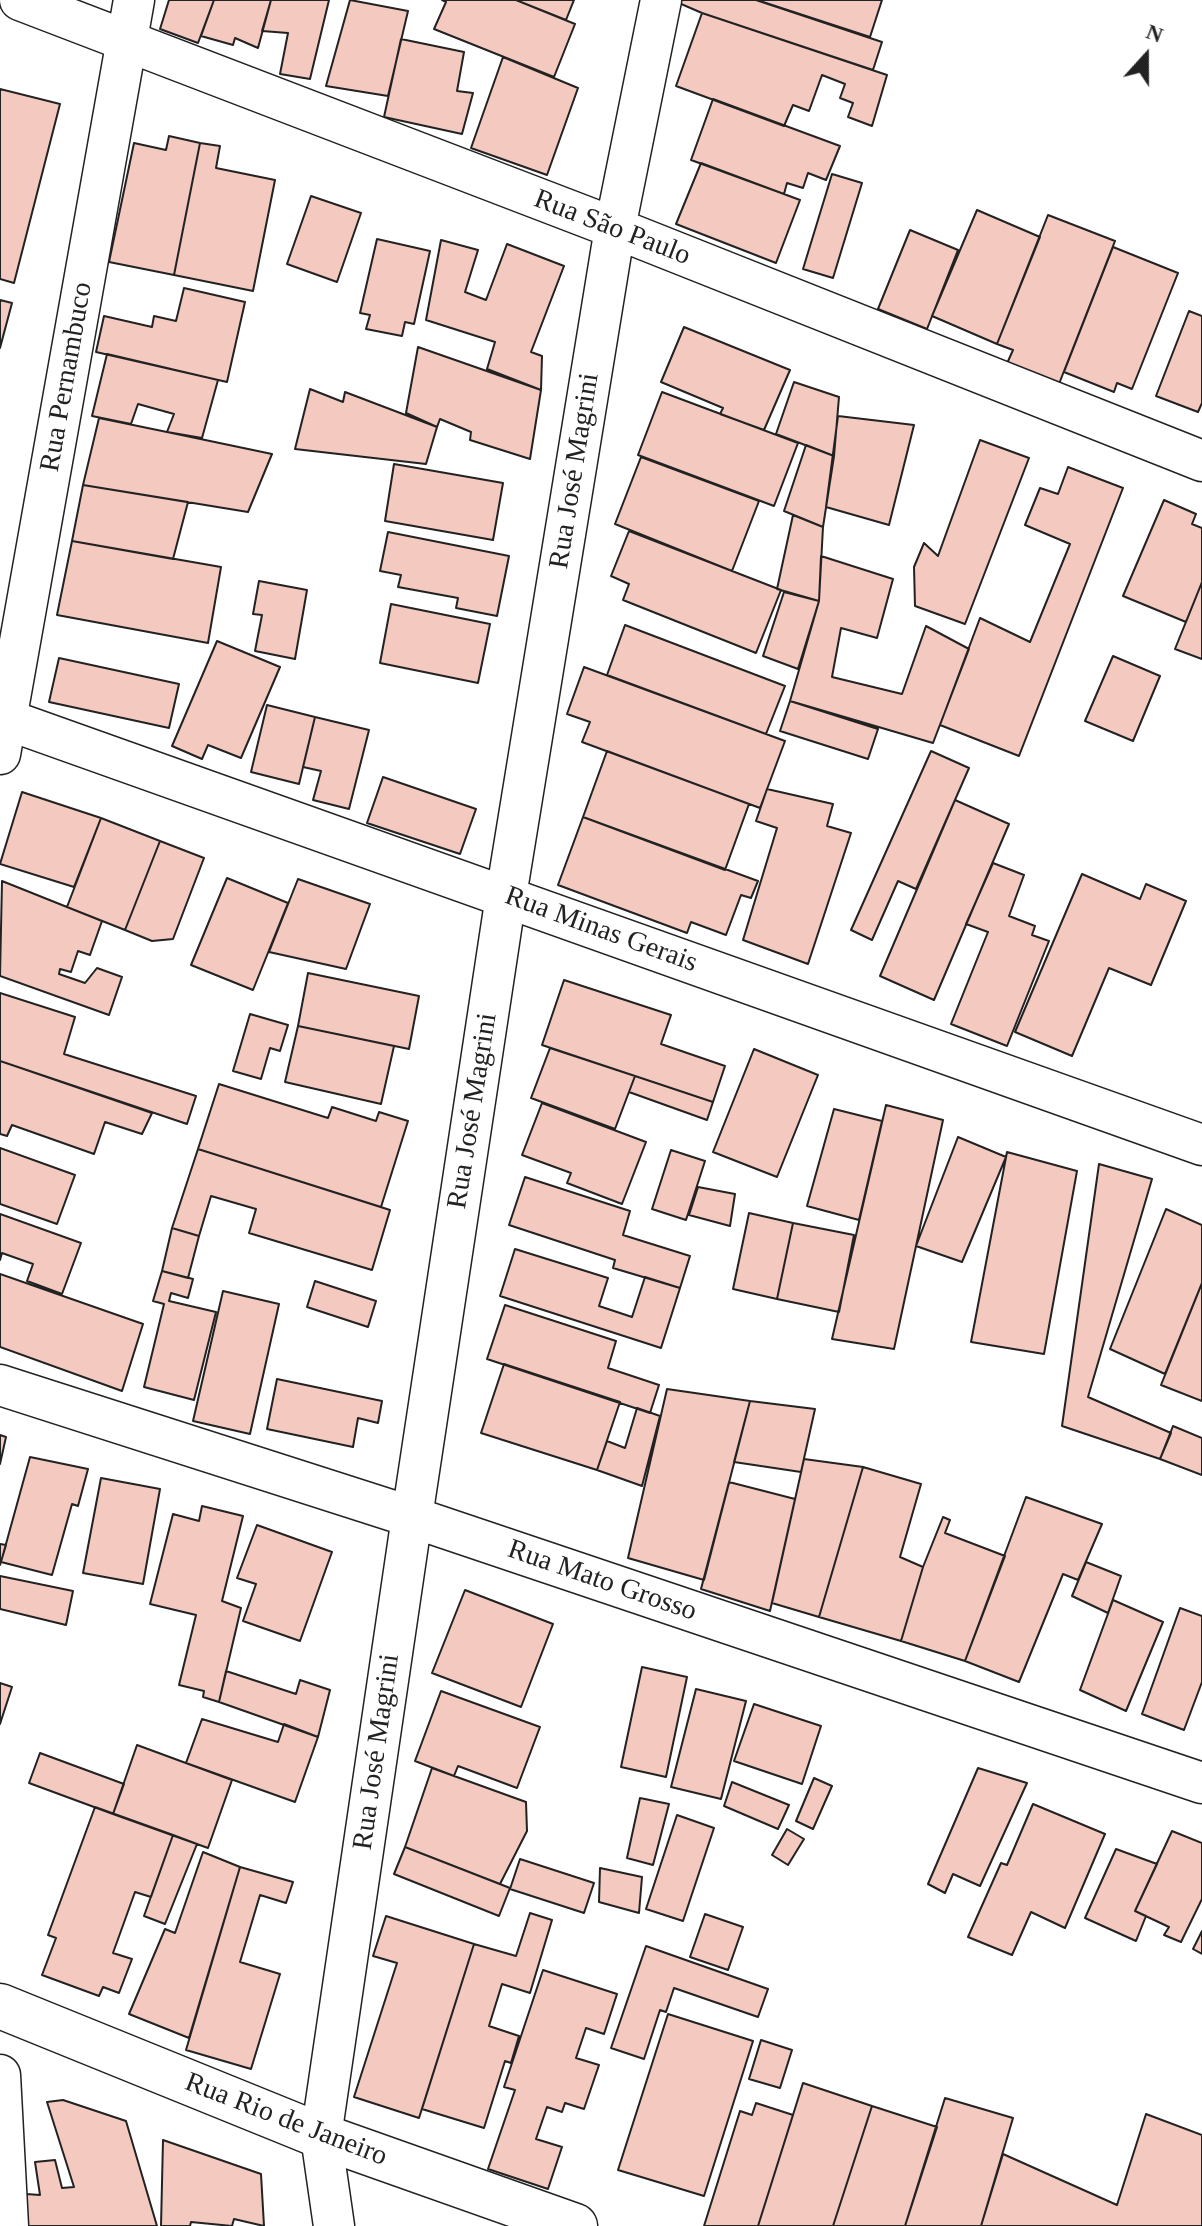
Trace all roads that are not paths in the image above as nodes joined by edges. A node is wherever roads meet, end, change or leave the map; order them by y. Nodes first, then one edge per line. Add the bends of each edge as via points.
1 (20, 0) edge
2 (134, 0) edge
3 (661, 0) edge
4 (126, 40) junction
5 (615, 228) junction
6 (1202, 461) edge
7 (2, 730) edge
8 (506, 896) junction
9 (1202, 1145) edge
10 (0, 1385) edge
11 (412, 1517) junction
12 (1202, 1783) edge
13 (0, 2006) edge
14 (0, 2075) edge
15 (321, 2136) junction
16 (8, 2226) edge
17 (334, 2226) edge
18 (575, 2226) edge

1 - 4 street, Rua São Paulo
2 - 4 street, Rua Pernambuco
3 - 5 street, Rua José Magrini
4 - 5 street, Rua São Paulo
4 - 7 street, Rua Pernambuco
5 - 6 street, Rua São Paulo
5 - 8 street, Rua José Magrini
7 - 8 street, Rua Minas Gerais
8 - 9 street, Rua Minas Gerais
8 - 11 street, Rua José Magrini
10 - 11 street, Rua Mato Grosso
11 - 12 street, Rua Mato Grosso
11 - 15 street, Rua José Magrini
13 - 15 street, Rua Rio de Janeiro
14 - 16 street
15 - 17 street, Rua José Magrini
15 - 18 street, Rua Rio de Janeiro

